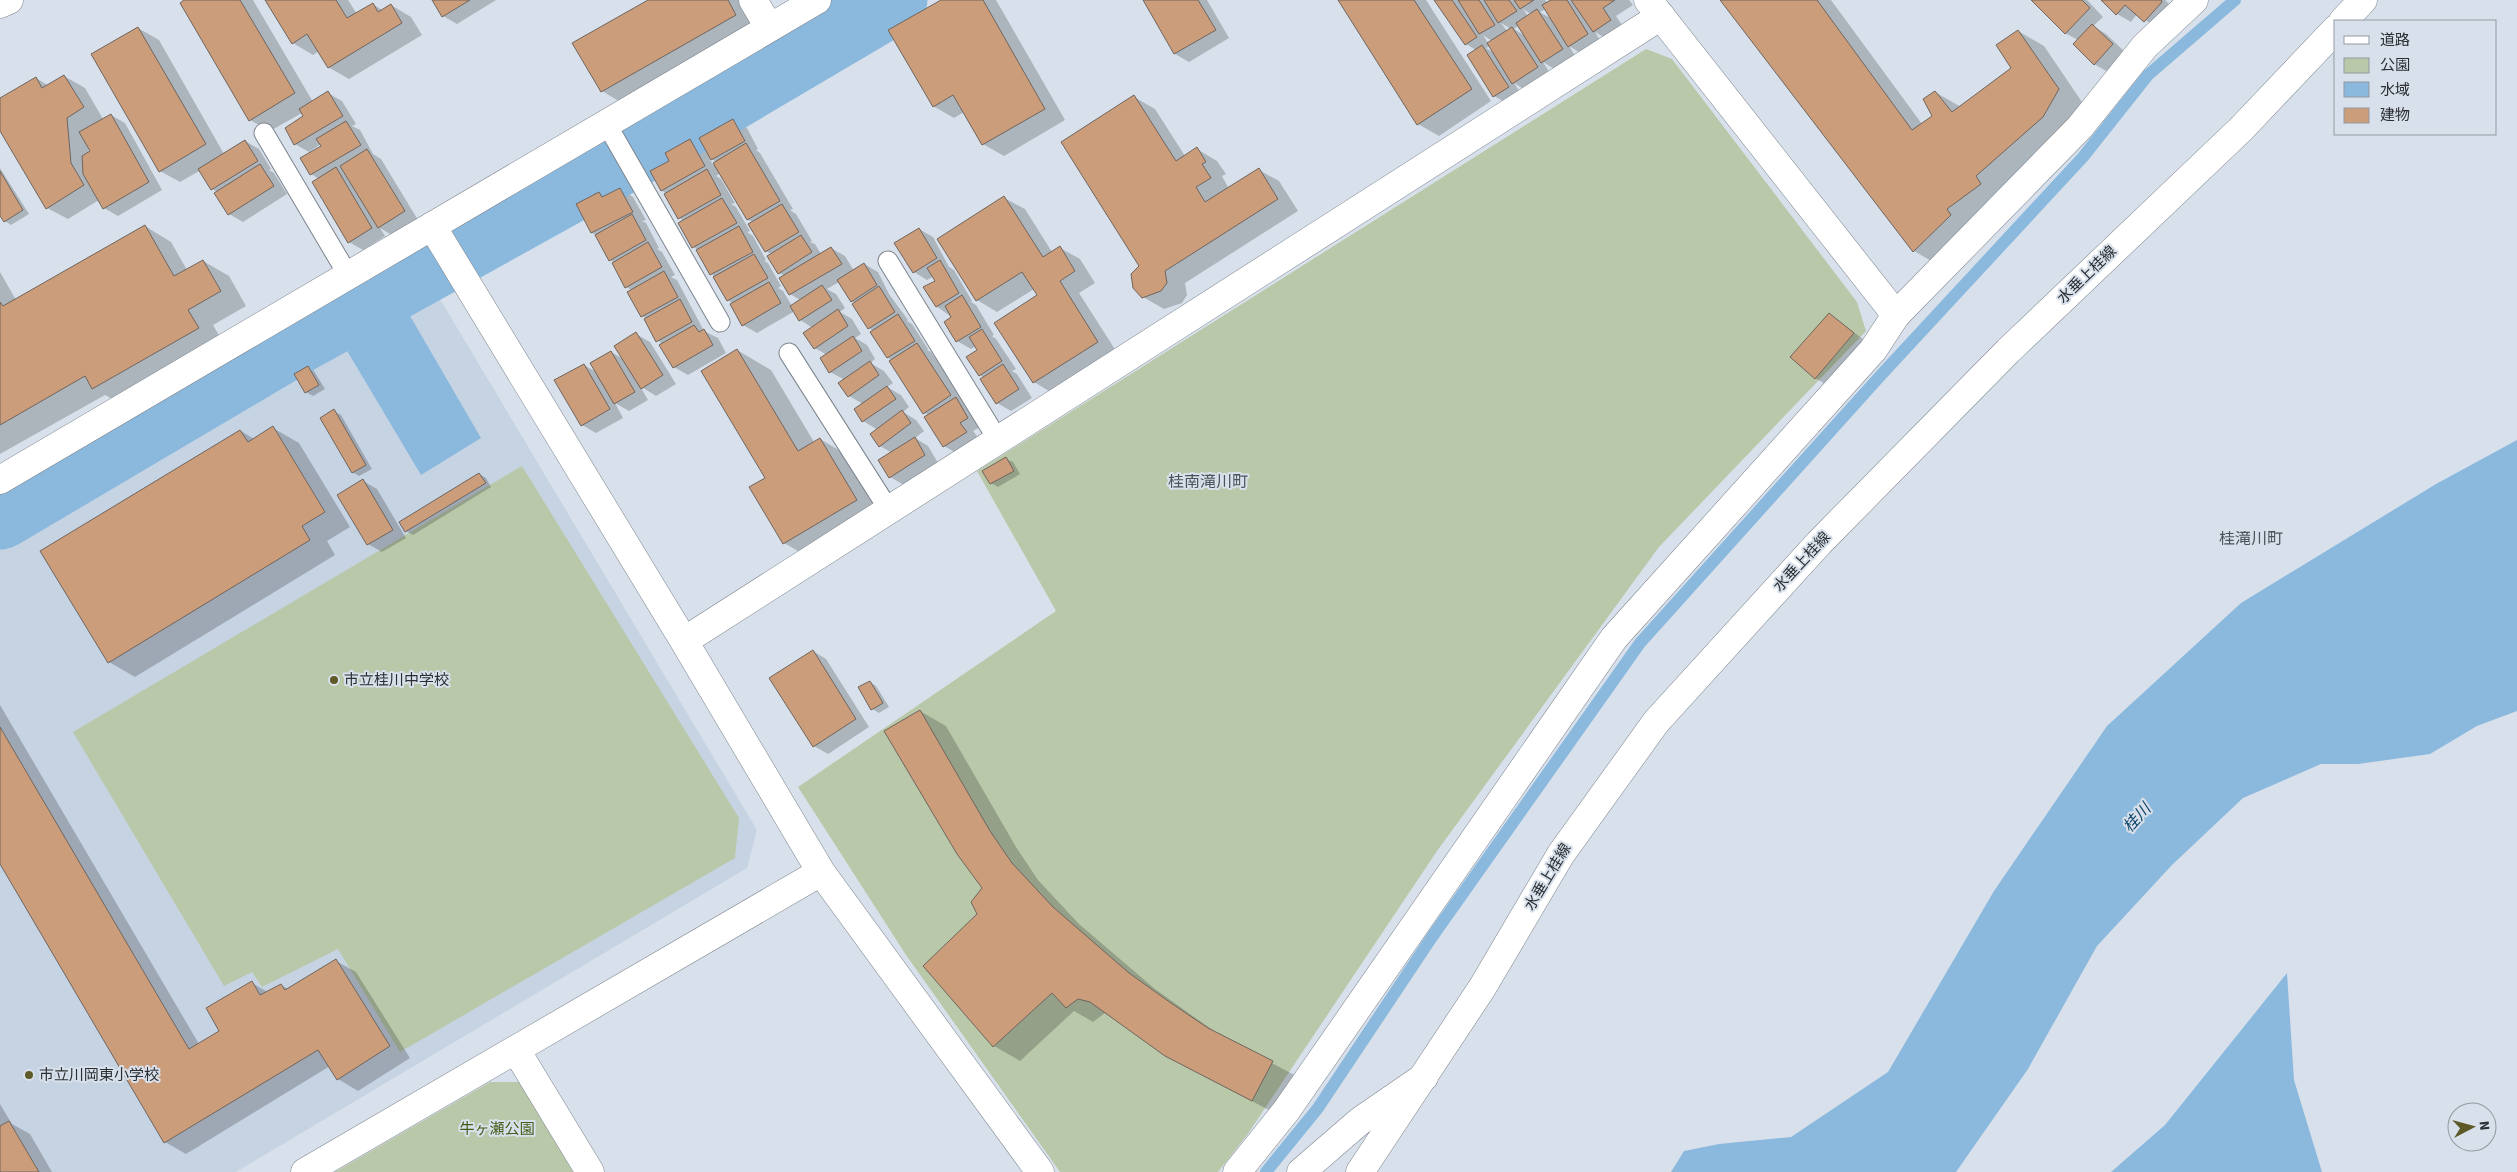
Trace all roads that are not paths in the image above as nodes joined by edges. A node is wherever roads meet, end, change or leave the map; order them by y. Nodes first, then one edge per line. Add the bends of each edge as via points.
1 (9, 0) edge
2 (753, 0) edge
3 (817, 0) edge
4 (2194, 0) edge
5 (2363, 0) edge
6 (0, 4) edge
7 (1655, 8) edge
8 (2344, 20) edge
9 (769, 28) junction
10 (2334, 31) edge
11 (264, 132) dead end
12 (613, 135) junction
13 (437, 235) junction
14 (888, 261) dead end
15 (348, 276) junction
16 (1896, 315) junction
17 (720, 322) dead end
18 (789, 353) dead end
19 (998, 440) junction
20 (0, 480) edge
21 (889, 510) junction
22 (684, 641) junction
23 (821, 872) junction
24 (516, 1050) junction
25 (1425, 1076) junction
26 (305, 1172) edge
27 (590, 1172) edge
28 (1040, 1172) edge
29 (1236, 1172) edge
30 (1301, 1172) edge
31 (1360, 1172) edge

1 - 6 street
2 - 9 street
3 - 9 street
4 - 16 street via 2145,46 2080,127
5 - 8 street
7 - 16 street
7 - 19 street
9 - 12 street
10 - 25 street, 水垂上桂線 via 2241,128 2008,351 1819,543 1656,722 1561,854 1482,988
11 - 15 lane
12 - 13 street
12 - 17 lane
13 - 15 street
13 - 22 street
14 - 19 lane
15 - 20 street
16 - 29 street via 1873,350 1614,638 1286,1111
18 - 21 lane
19 - 21 street
21 - 22 street
22 - 23 street
23 - 24 street
23 - 28 street
24 - 26 street
24 - 27 street
25 - 30 street via 1360,1121
25 - 31 street, 水垂上桂線

